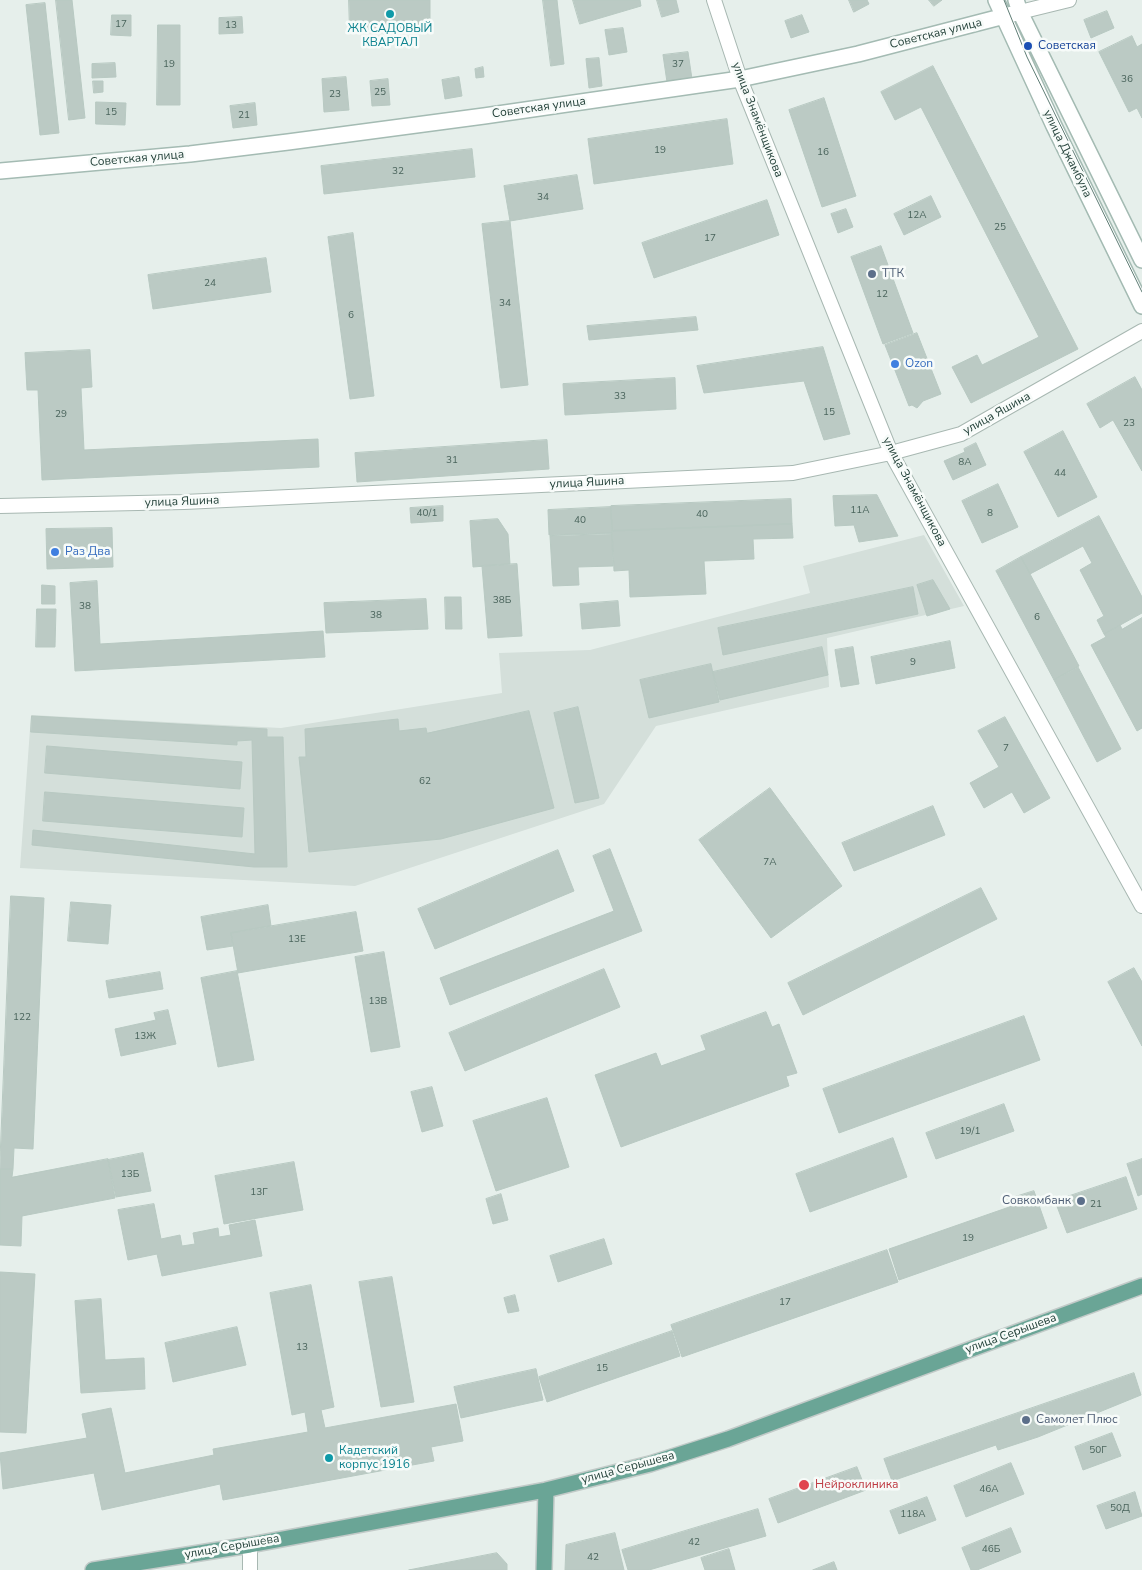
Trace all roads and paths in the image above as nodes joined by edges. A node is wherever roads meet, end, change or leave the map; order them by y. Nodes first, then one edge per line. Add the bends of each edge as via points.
1 (714, 0) edge
2 (996, 0) edge
3 (1069, 0) edge
4 (1018, 6) edge
5 (1002, 17) junction
6 (740, 79) junction
7 (0, 172) edge
8 (1142, 260) edge
9 (1142, 306) edge
10 (1142, 331) edge
11 (891, 453) junction
12 (0, 506) edge
13 (1142, 906) edge
14 (1142, 1286) edge
15 (546, 1490) junction
16 (250, 1545) junction
17 (93, 1570) edge
18 (250, 1570) edge
19 (544, 1570) edge

1 - 6 street, улица Знамёнщикова
2 - 5 street, улица Джамбула
3 - 4 street, Советская улица
4 - 5 street, Советская улица
4 - 8 street, улица Джамбула
5 - 6 street, Советская улица via 858,54
5 - 9 street, улица Джамбула
6 - 7 street, Советская улица via 278,143
6 - 11 street, улица Знамёнщикова
10 - 11 street, улица Яшина via 961,434
11 - 12 street, улица Яшина via 793,473 184,502
11 - 13 street, улица Знамёнщикова
14 - 15 main road, улица Серышева via 728,1439 650,1464
15 - 16 main road, улица Серышева
15 - 19 main road
16 - 17 main road, улица Серышева
16 - 18 street

